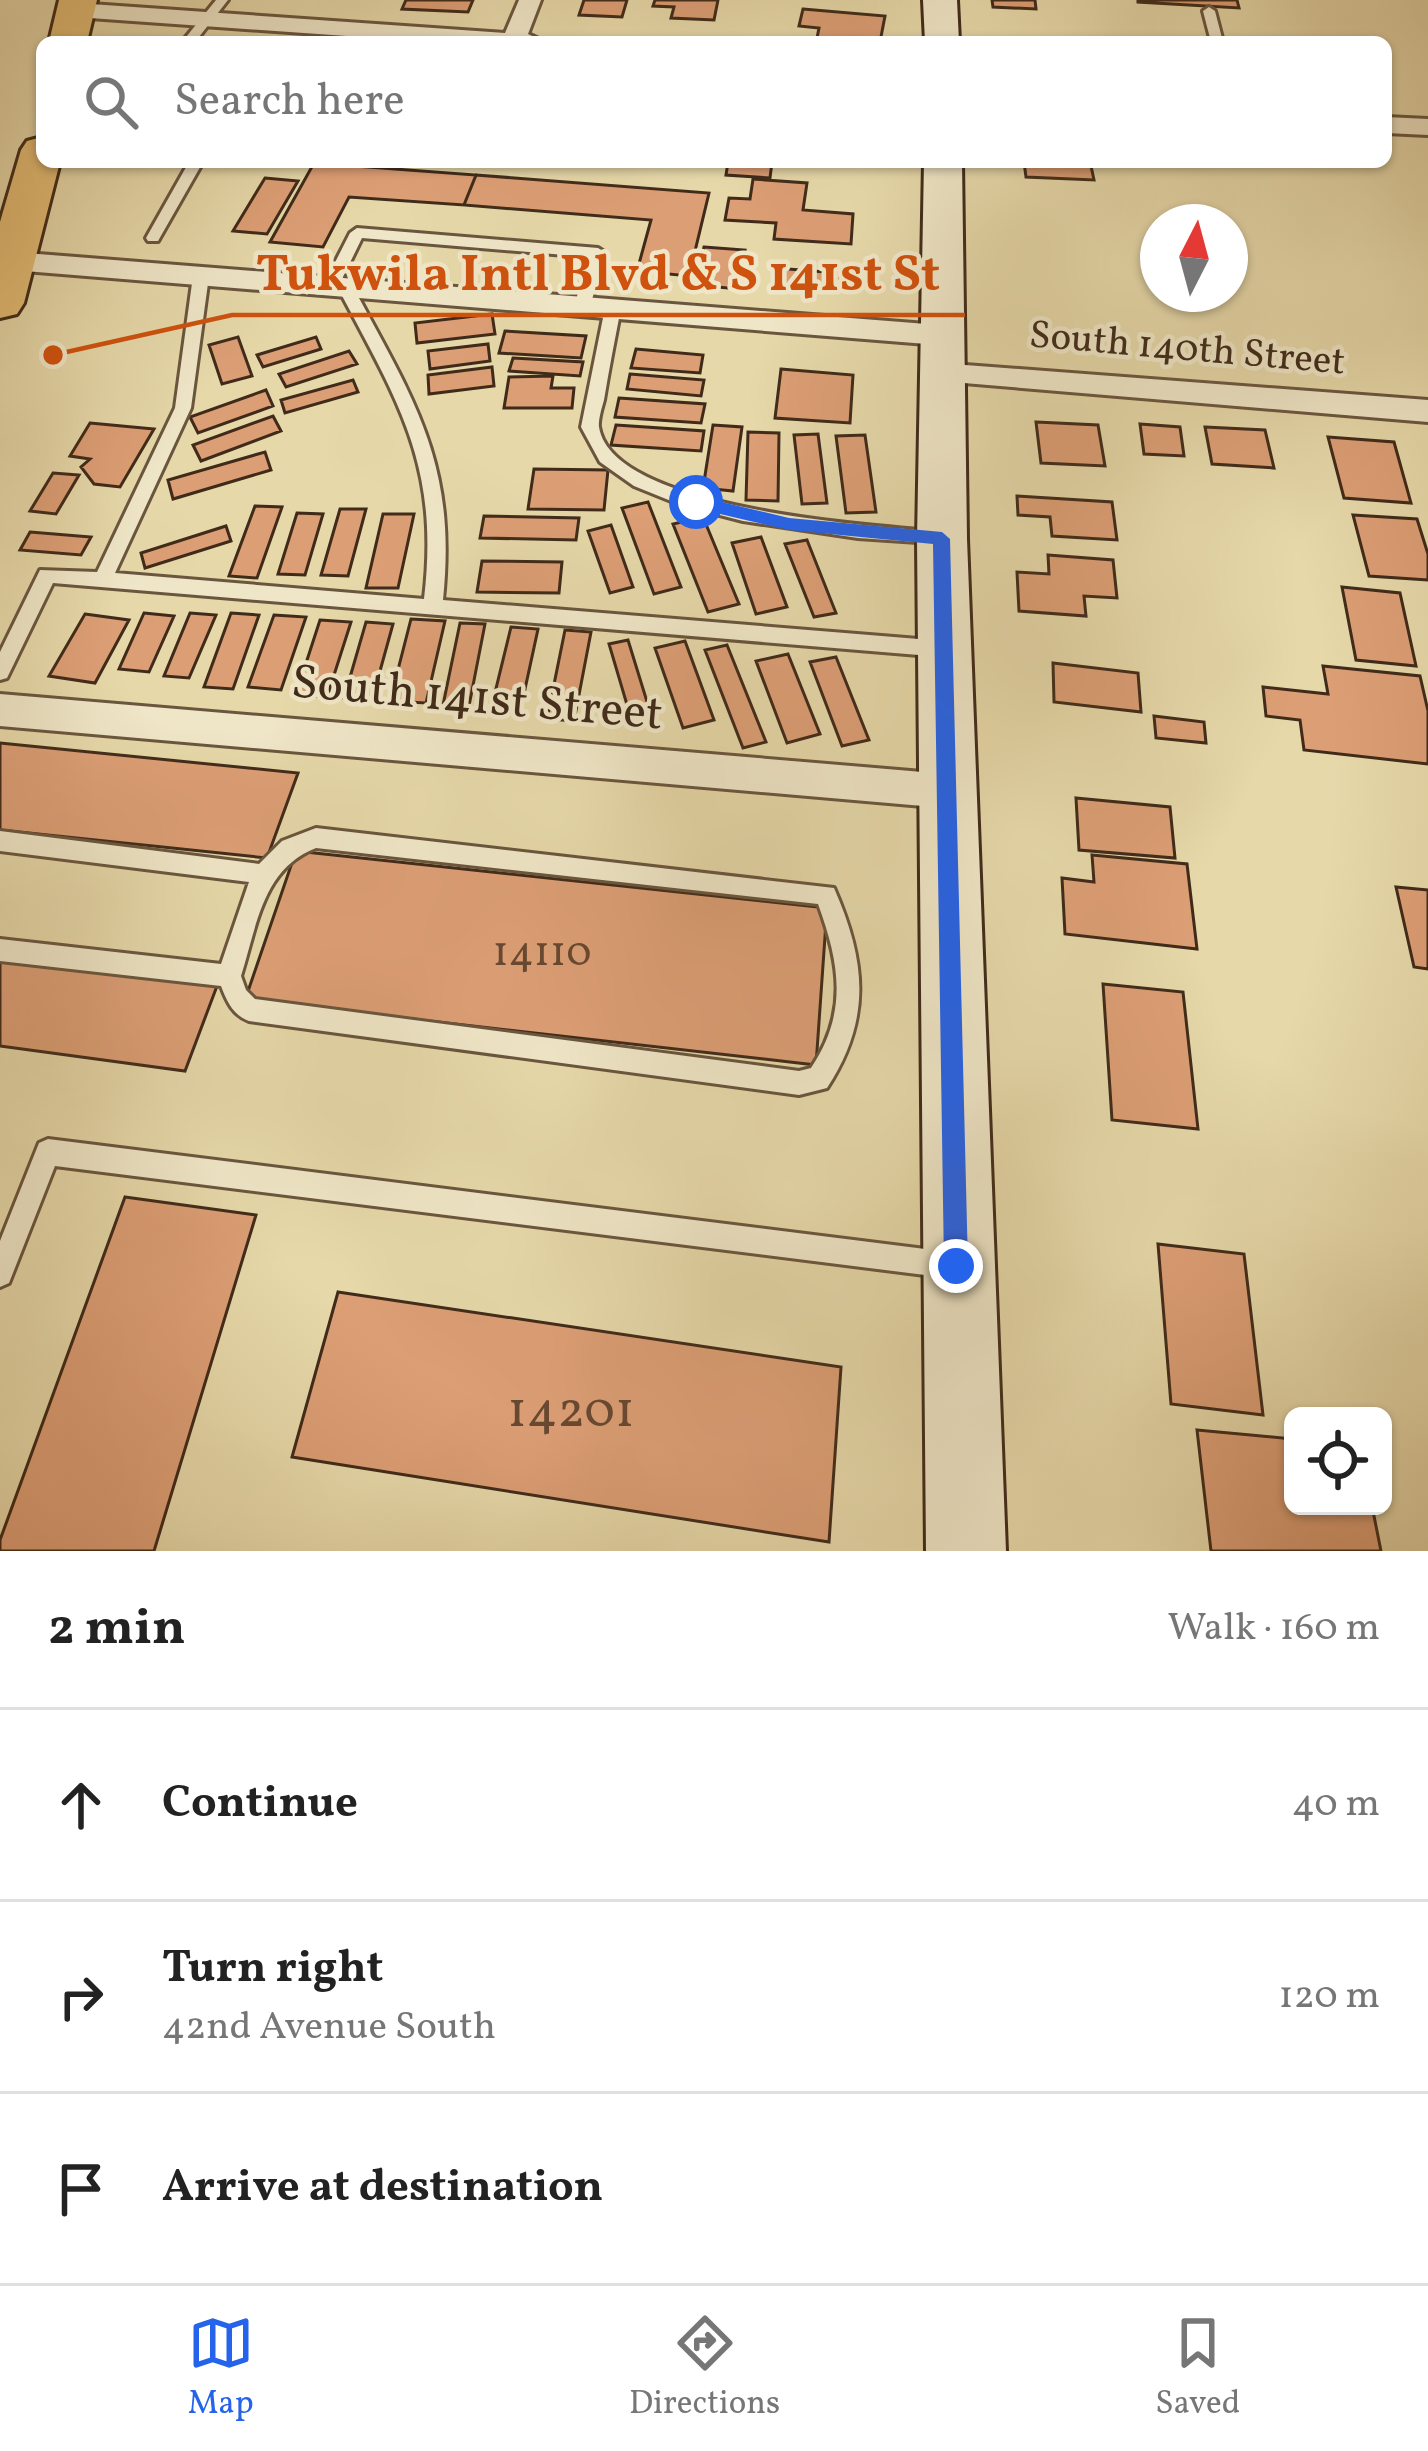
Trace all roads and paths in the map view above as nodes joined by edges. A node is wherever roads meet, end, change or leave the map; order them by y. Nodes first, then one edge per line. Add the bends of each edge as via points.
1 (530, 0) edge
2 (940, 0) edge
3 (215, 10) edge
4 (1209, 11) dead end
5 (74, 17) edge
6 (193, 36) edge
7 (473, 36) edge
8 (515, 36) edge
9 (942, 36) edge
10 (1215, 36) edge
11 (1392, 125) edge
12 (1428, 127) edge
13 (37, 168) edge
14 (193, 168) edge
15 (943, 168) edge
16 (153, 238) dead end
17 (5, 274) edge
18 (201, 276) junction
19 (338, 287) junction
20 (582, 306) junction
21 (613, 308) junction
22 (939, 354) junction
23 (1428, 412) edge
24 (942, 539) junction
25 (103, 580) junction
26 (433, 607) junction
27 (944, 649) junction
28 (0, 672) edge
29 (0, 710) edge
30 (946, 791) junction
31 (0, 842) edge
32 (263, 874) junction
33 (0, 950) edge
34 (229, 976) junction
35 (956, 1266) junction
36 (0, 1274) edge
37 (967, 1551) edge

1 - 8 street
2 - 9 street
3 - 5 street
3 - 6 lane
3 - 7 street
4 - 10 lane
11 - 12 street
13 - 17 main road
14 - 16 lane
15 - 22 street
17 - 18 street, South 140th Street
18 - 19 street, South 140th Street
18 - 25 lane via 183,409
19 - 20 street, South 140th Street
19 - 20 lane via 357,233 598,253
19 - 26 lane via 427,448 441,526
20 - 21 street, South 140th Street
21 - 22 street, South 140th Street
21 - 24 lane via 590,427 592,446 611,464 748,517
22 - 23 street, South 140th Street
22 - 24 street
24 - 27 street
25 - 26 lane
25 - 28 lane via 47,575
26 - 27 lane
27 - 30 street
29 - 30 street, South 141st Street
30 - 35 street
31 - 32 lane
32 - 34 lane
32 - 34 lane via 290,848 316,838 826,895 847,950 847,1017 833,1060 818,1079 799,1083 249,1010
33 - 34 lane
35 - 36 lane via 48,1152
35 - 37 street

